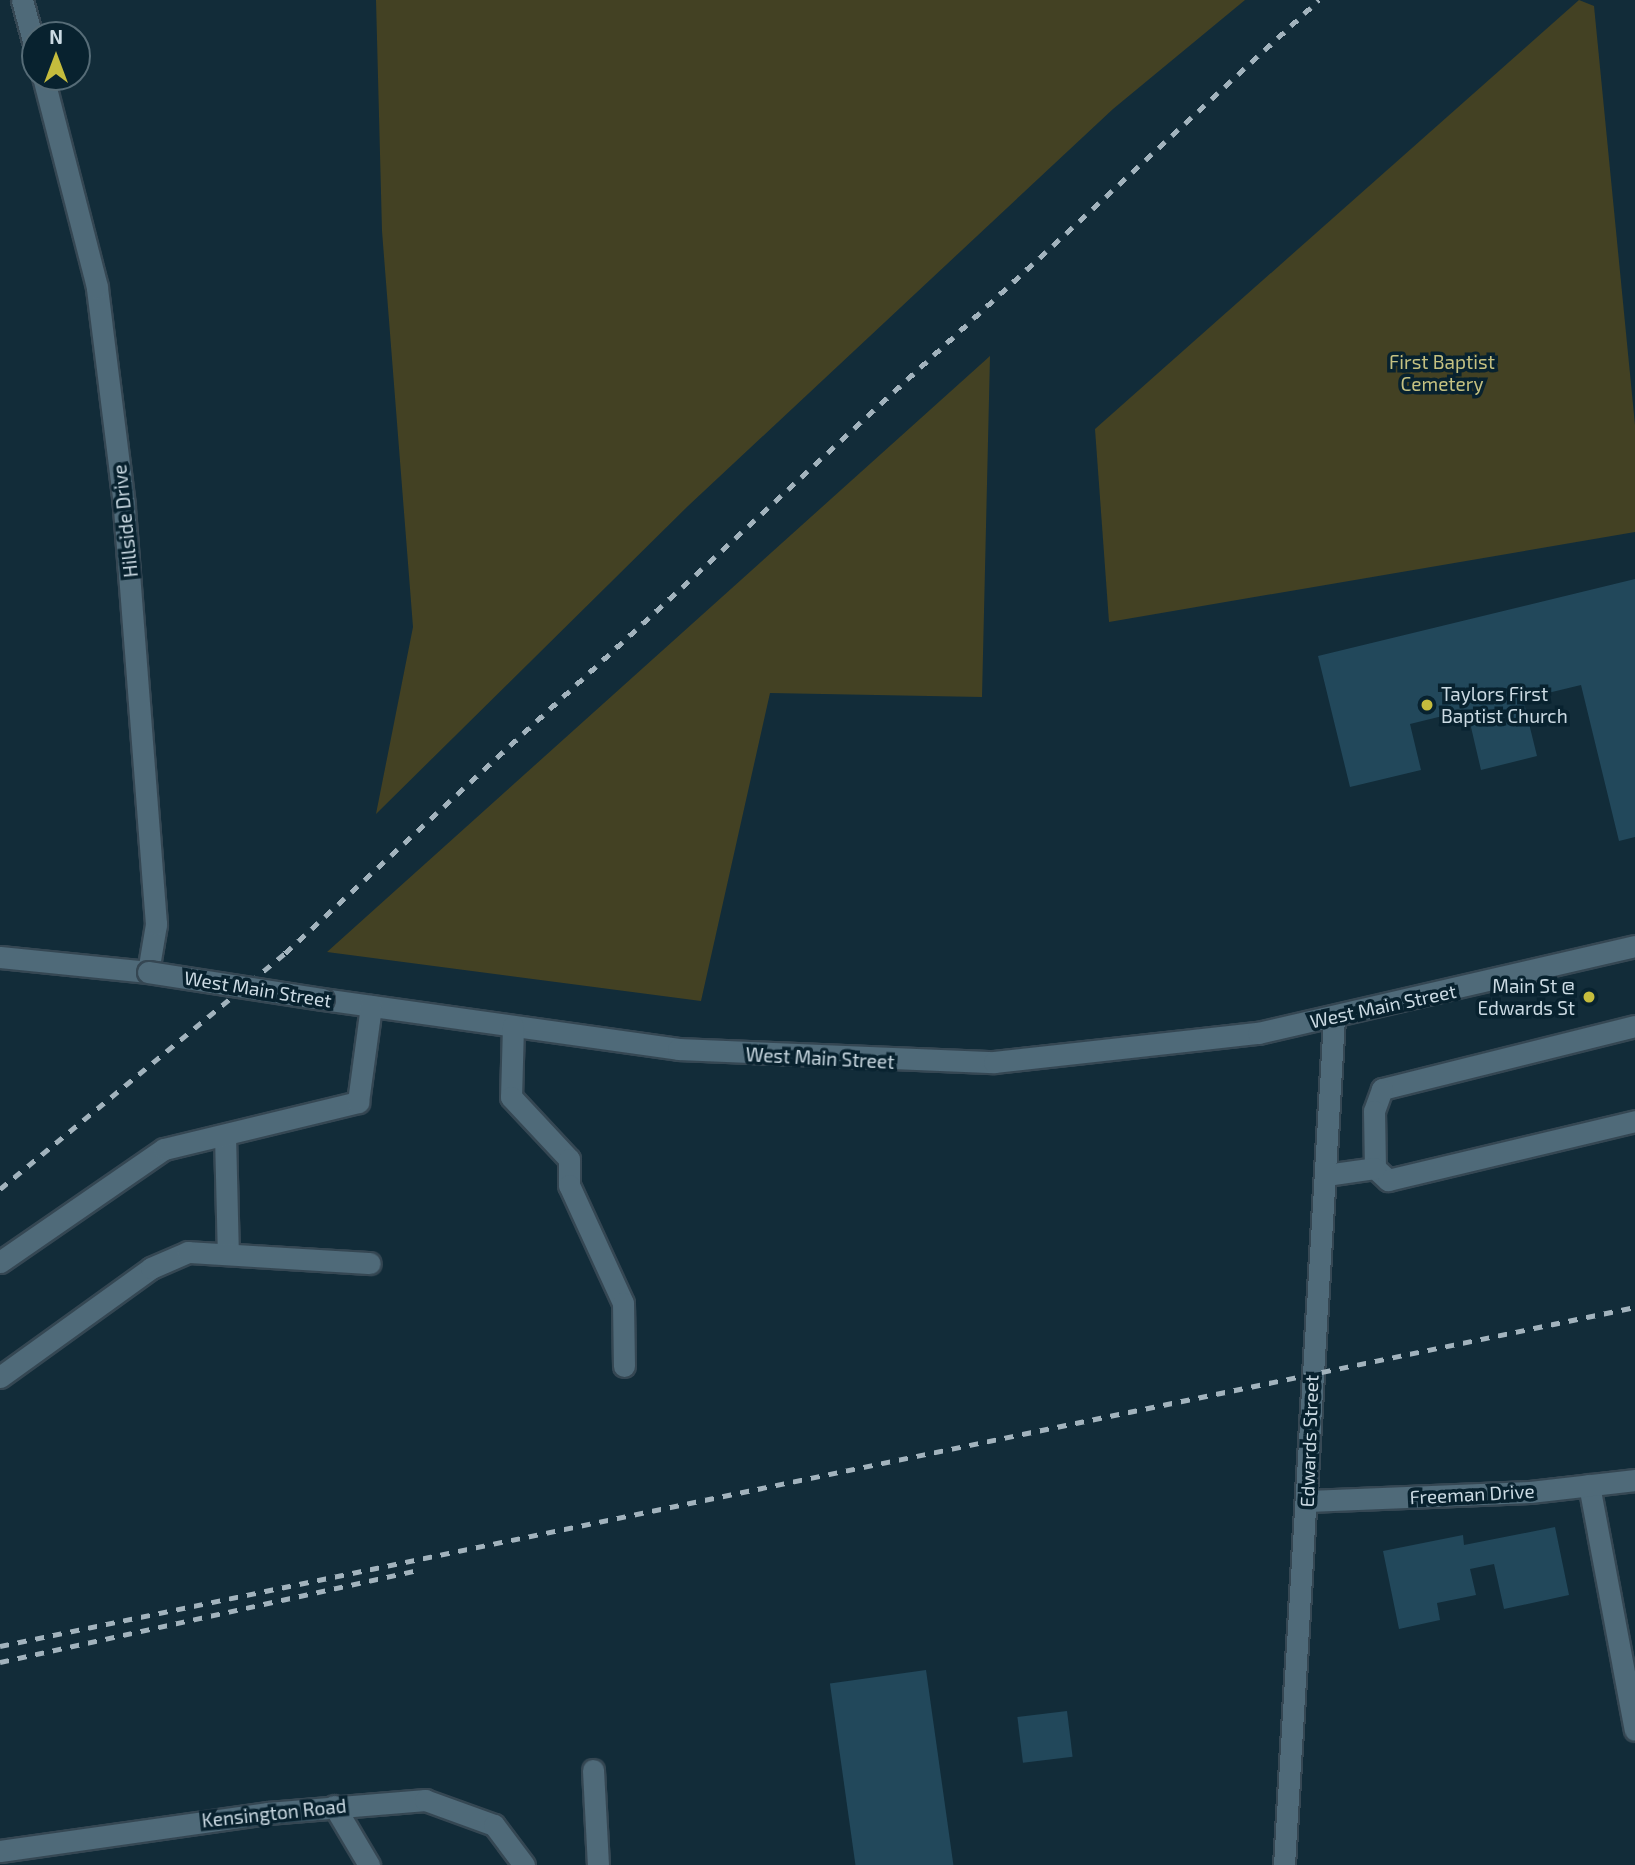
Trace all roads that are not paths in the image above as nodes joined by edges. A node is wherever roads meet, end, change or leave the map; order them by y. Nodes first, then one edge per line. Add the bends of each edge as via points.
1 (22, 0) edge
2 (28, 21) edge
3 (47, 91) edge
4 (1635, 946) edge
5 (0, 957) edge
6 (149, 972) junction
7 (370, 1006) junction
8 (1334, 1018) junction
9 (513, 1026) junction
10 (1635, 1026) edge
11 (1635, 1121) edge
12 (225, 1135) junction
13 (1375, 1168) junction
14 (1326, 1175) junction
15 (228, 1254) junction
16 (0, 1262) edge
17 (370, 1263) dead end
18 (624, 1366) dead end
19 (0, 1377) edge
20 (1635, 1480) edge
21 (1589, 1485) junction
22 (1308, 1501) junction
23 (1635, 1730) edge
24 (593, 1770) dead end
25 (334, 1806) junction
26 (44, 1844) junction
27 (0, 1851) edge
28 (49, 1865) edge
29 (369, 1865) edge
30 (524, 1865) edge
31 (598, 1865) edge
32 (1284, 1865) edge

1 - 2 street
3 - 6 street, Hillside Drive via 97,287 122,492 156,856
4 - 8 street, West Main Street
5 - 6 street, West Main Street
6 - 7 street, West Main Street, bridge
7 - 9 street, West Main Street
7 - 12 street via 358,1102
8 - 9 street, West Main Street via 1131,1050 980,1062 742,1054
8 - 14 street, Edwards Street
9 - 18 street via 511,1097 569,1159 569,1185 623,1303
10 - 13 street via 1382,1089 1374,1111
11 - 13 street via 1388,1180
12 - 15 street
12 - 16 street via 153,1154
13 - 14 street
14 - 22 street, Edwards Street
15 - 17 street
15 - 19 street via 188,1252 151,1268
20 - 21 street, Freeman Drive
21 - 22 street, Freeman Drive
21 - 23 street
22 - 32 street, Edwards Street
24 - 31 street
25 - 26 street, Kensington Road
25 - 29 street
25 - 30 street, Kensington Road via 425,1800 456,1806 494,1825
26 - 27 street, Kensington Road
26 - 28 street

